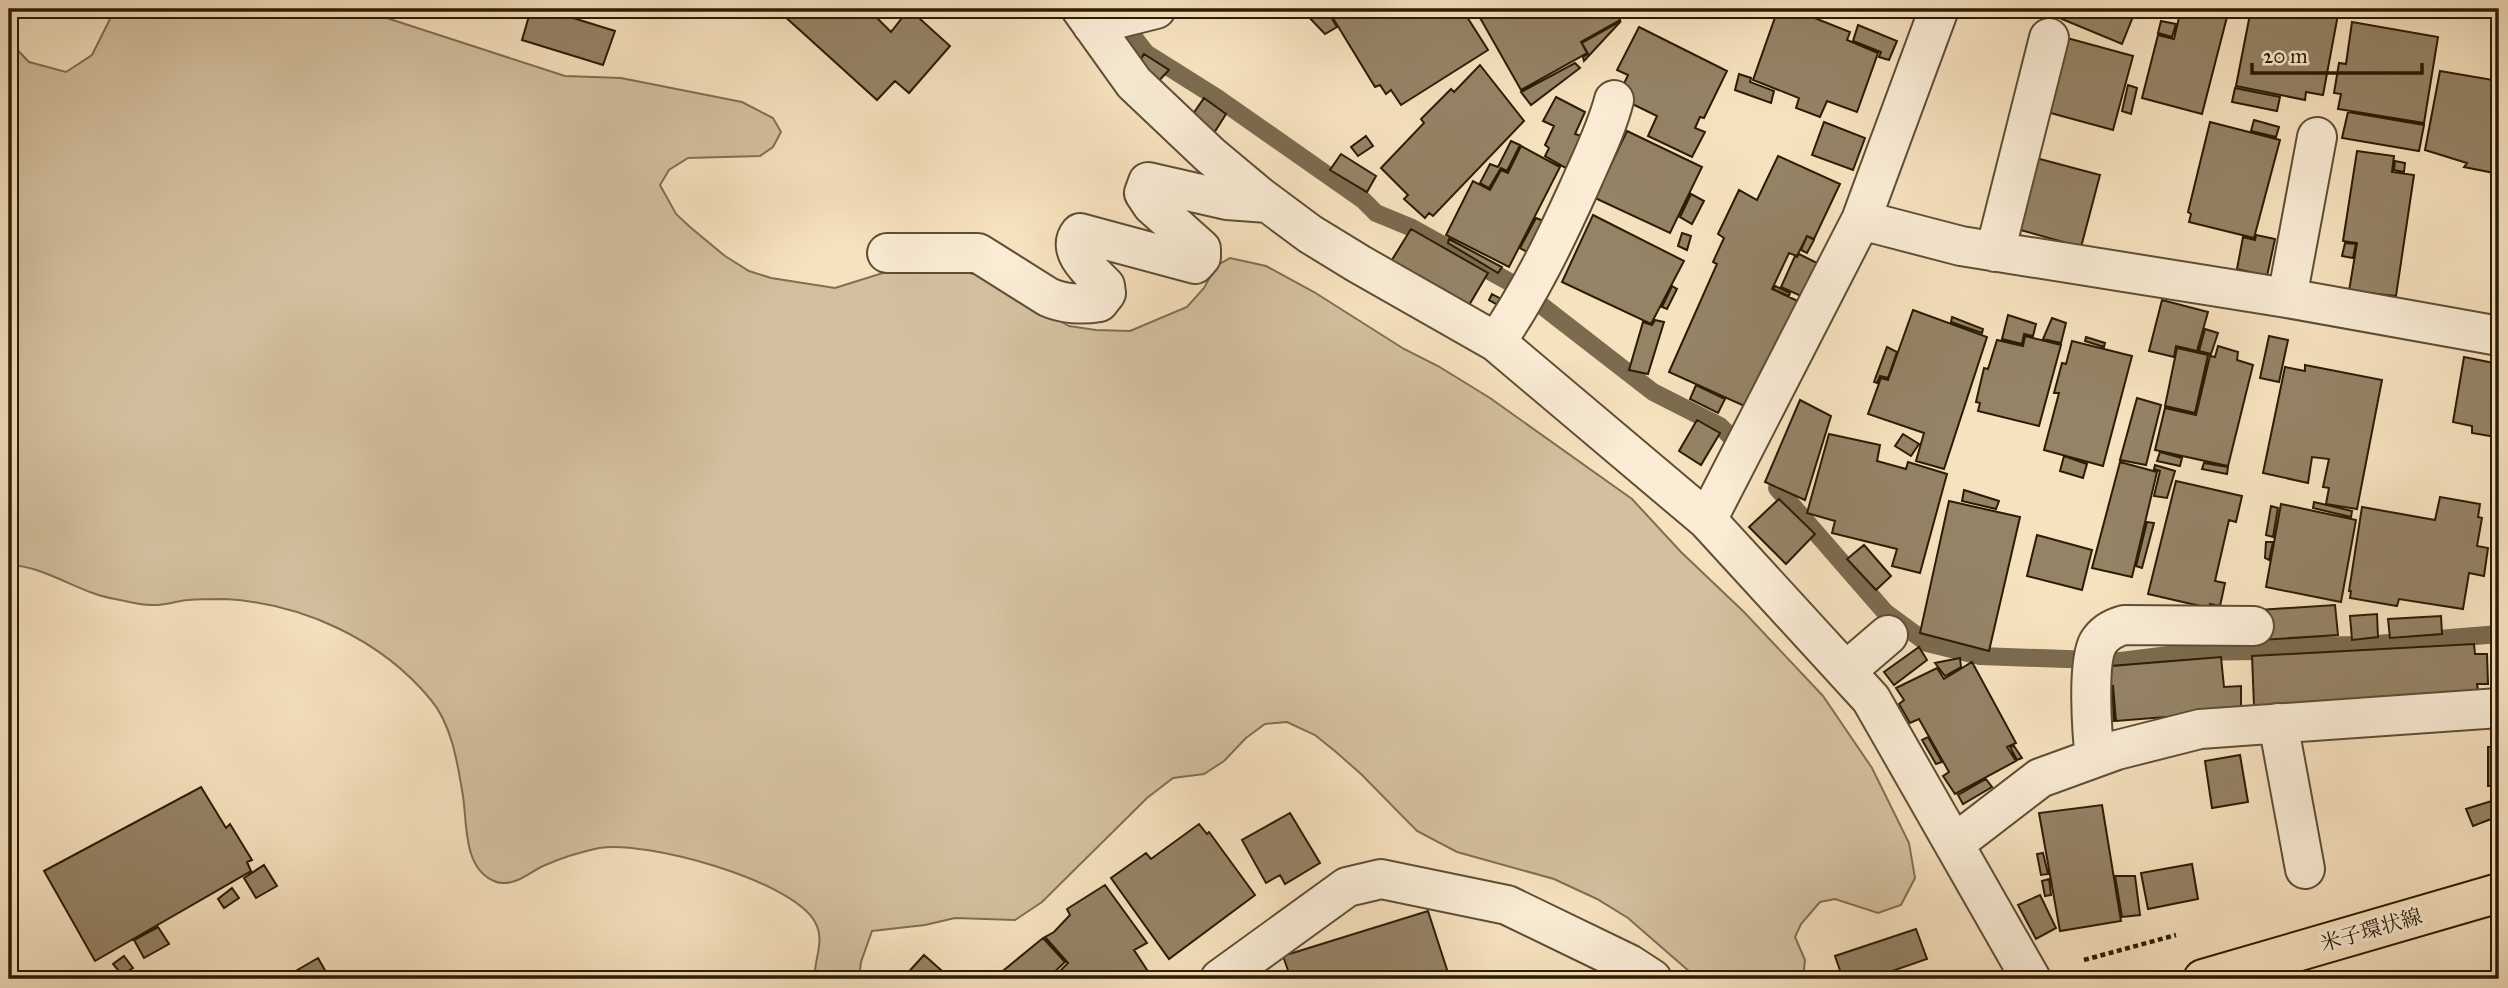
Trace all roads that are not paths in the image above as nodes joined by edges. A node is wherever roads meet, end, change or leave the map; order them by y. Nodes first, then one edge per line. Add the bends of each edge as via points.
1 (1157, 9) edge
2 (1939, 9) edge
3 (1087, 17) edge
4 (2049, 38) dead end
5 (1614, 100) dead end
6 (2317, 137) dead end
7 (1268, 203) junction
8 (1861, 220) junction
9 (1995, 252) junction
10 (887, 253) dead end
11 (2287, 298) junction
12 (2499, 336) edge
13 (1496, 342) junction
14 (1707, 520) junction
15 (2253, 626) dead end
16 (1888, 635) dead end
17 (1846, 671) junction
18 (2499, 708) edge
19 (2278, 723) junction
20 (2095, 758) junction
21 (1954, 844) junction
22 (2305, 869) dead end
23 (2499, 892) edge
24 (1220, 979) edge
25 (1652, 979) edge
26 (2031, 979) edge
27 (2203, 979) edge

1 - 3 street
2 - 8 street
3 - 7 street via 1133,83
4 - 9 street
5 - 13 street via 1549,254
6 - 11 street
7 - 10 street via 1227,200 1148,182 1144,193 1152,205 1201,249 1201,257 1195,264 1080,233 1076,253 1105,286 1106,293 1091,304 1058,302 978,253
7 - 13 street via 1359,264
8 - 9 street
8 - 14 street
9 - 11 street
11 - 12 street
13 - 14 street
14 - 17 street
15 - 20 street via 2124,625 2103,635 2096,646 2094,667
16 - 17 street
17 - 21 street via 1871,699
18 - 19 street
19 - 20 street via 2200,729
19 - 22 street
20 - 21 street via 2040,778
21 - 26 street
23 - 27 main road, 米子環状線
24 - 25 street via 1347,887 1381,879 1507,905

